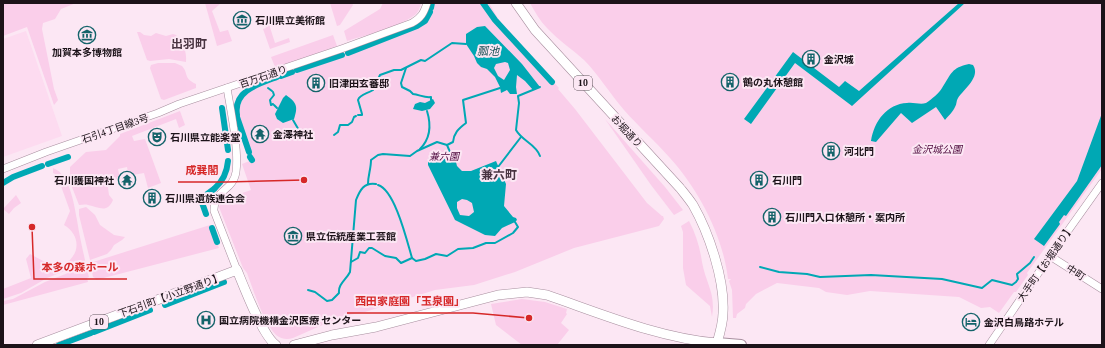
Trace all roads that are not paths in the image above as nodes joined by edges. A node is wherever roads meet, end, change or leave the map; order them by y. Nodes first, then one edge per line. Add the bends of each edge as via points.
1 (427, 3) edge
2 (516, 3) edge
3 (227, 88) junction
4 (3, 169) edge
5 (1102, 183) edge
6 (1050, 256) junction
7 (237, 270) junction
8 (1102, 289) edge
9 (716, 344) edge
10 (36, 345) edge
11 (276, 345) edge
12 (294, 345) edge
13 (740, 345) edge
14 (989, 345) edge

1 - 3 street, 百万石通り via 424,12 412,23
2 - 9 main road, お堀通り / 10 via 535,30 692,204 705,228 718,270 723,313
3 - 4 street, 石引4丁目線3号
3 - 7 street, 百万石通り via 236,172 234,181 215,199 214,211
5 - 6 street, 大手町【お堀通り】
6 - 8 street, 中町
6 - 14 street, 大手町【お堀通り】
7 - 10 main road, 下石引町【小立野通り】 / 10
7 - 11 main road via 262,326
9 - 12 main road via 641,327 547,295 520,292 498,295 376,327
9 - 13 highway

